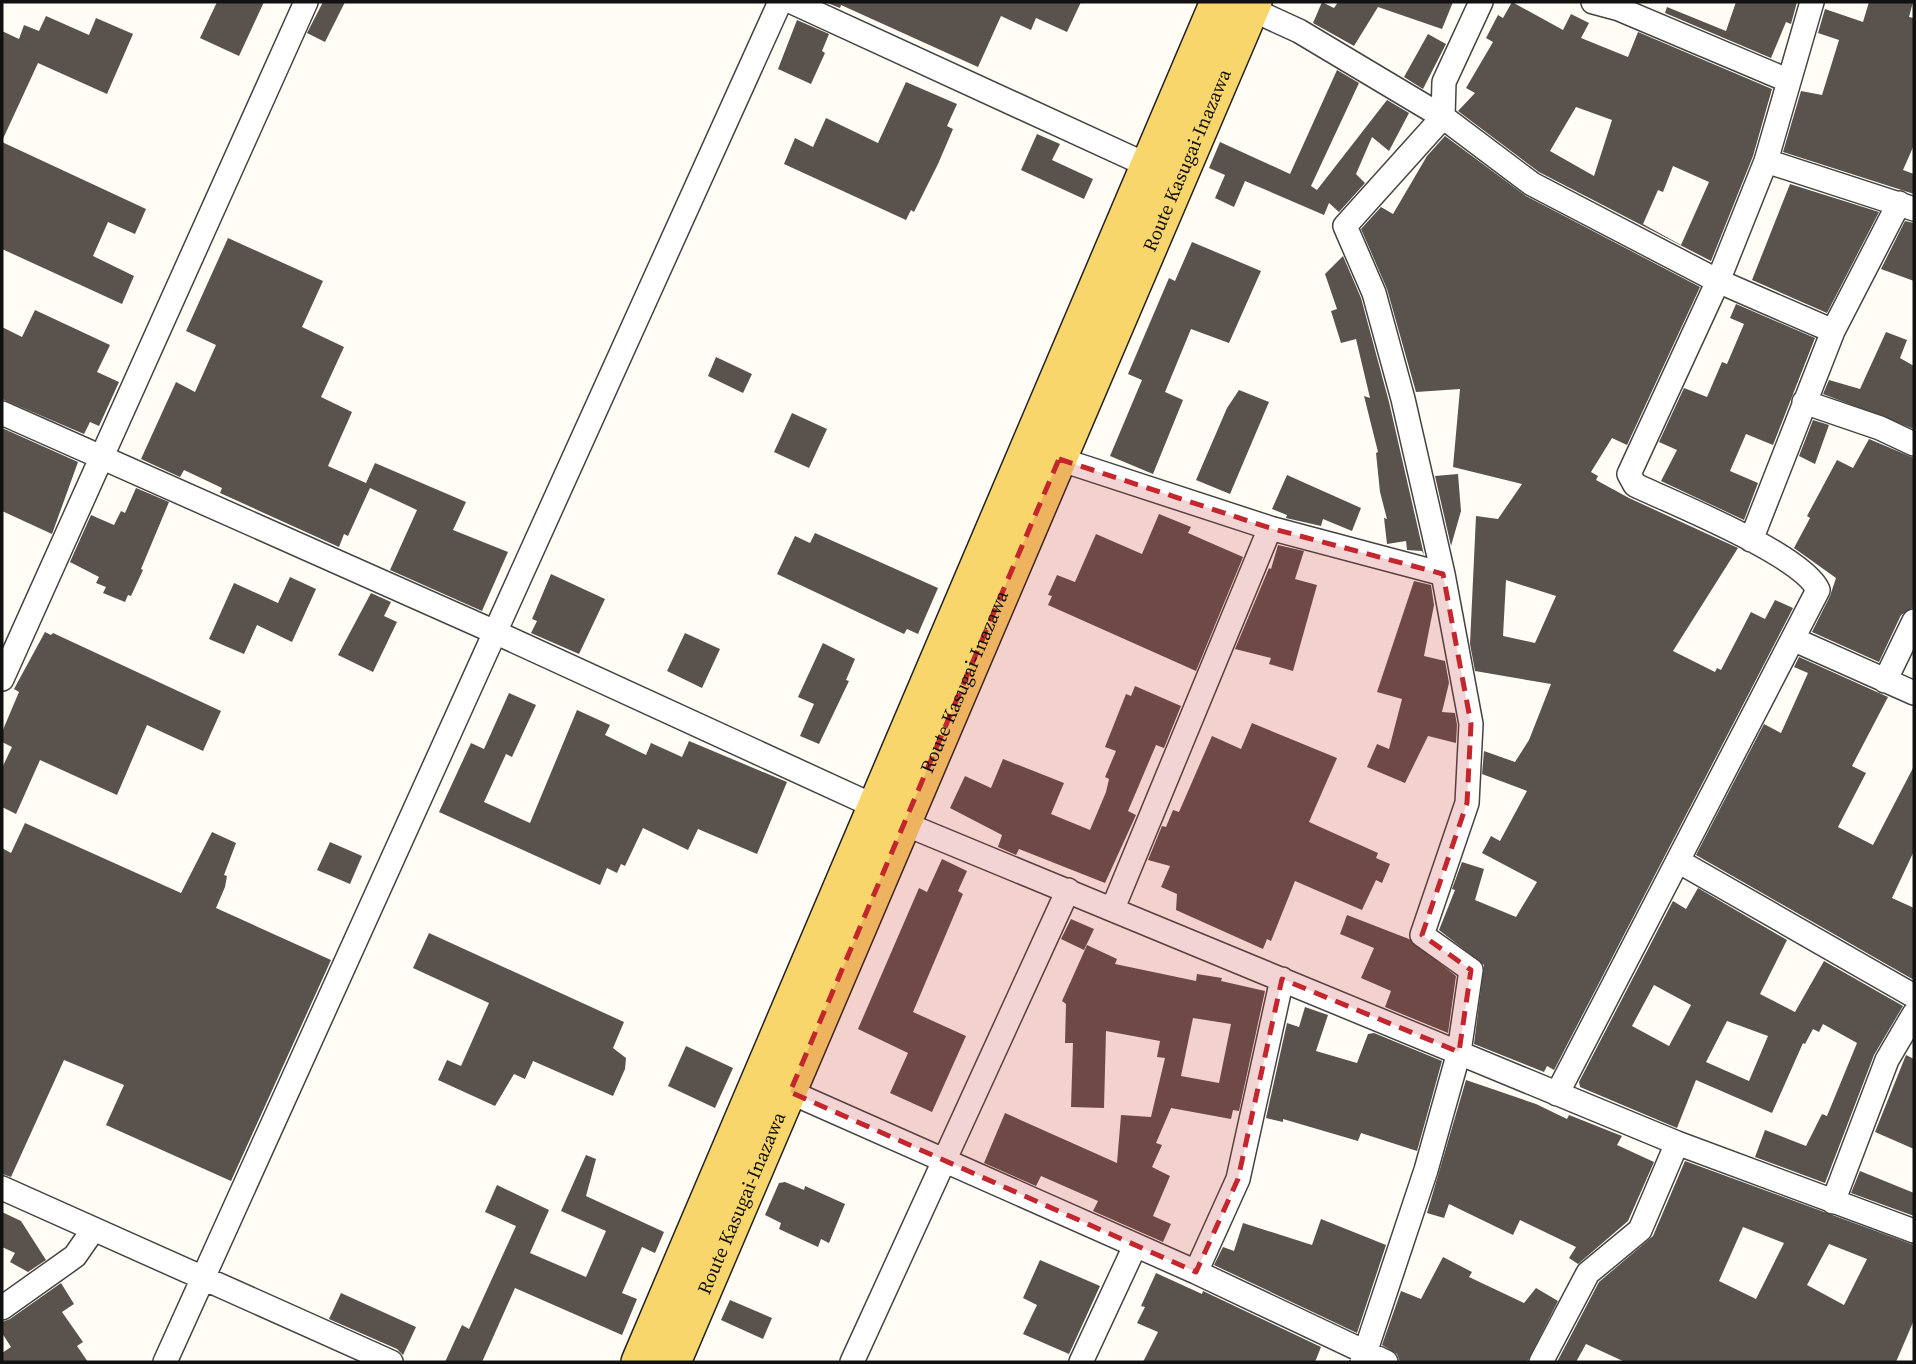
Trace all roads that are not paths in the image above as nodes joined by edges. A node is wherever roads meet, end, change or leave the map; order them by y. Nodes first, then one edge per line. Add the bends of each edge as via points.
1 (306, 2) edge
2 (780, 2) edge
3 (792, 2) edge
4 (1481, 2) edge
5 (1593, 2) edge
6 (1812, 2) edge
7 (1240, 4) edge
8 (1787, 80) junction
9 (1443, 117) junction
10 (1766, 161) junction
11 (1149, 166) junction
12 (1907, 206) edge
13 (1718, 281) junction
14 (1833, 331) junction
15 (1804, 402) junction
16 (2, 413) edge
17 (1914, 444) edge
18 (102, 457) junction
19 (1059, 459) junction
20 (1270, 528) junction
21 (1751, 540) junction
22 (1443, 574) junction
23 (1914, 621) edge
24 (497, 633) junction
25 (1795, 640) junction
26 (2, 679) edge
27 (1885, 681) junction
28 (1914, 693) edge
29 (874, 806) junction
30 (905, 824) junction
31 (1678, 861) junction
32 (1068, 890) junction
33 (1113, 908) junction
34 (1282, 979) junction
35 (1914, 996) edge
36 (1914, 1014) edge
37 (1459, 1052) junction
38 (790, 1092) junction
39 (1558, 1094) junction
40 (1677, 1143) junction
41 (943, 1159) junction
42 (2, 1188) edge
43 (1833, 1202) junction
44 (93, 1230) junction
45 (1914, 1231) edge
46 (1135, 1246) junction
47 (1196, 1272) junction
48 (203, 1278) junction
49 (2, 1308) edge
50 (1372, 1359) edge
51 (165, 1362) edge
52 (391, 1362) edge
53 (639, 1362) edge
54 (673, 1362) edge
55 (852, 1362) edge
56 (1082, 1362) edge
57 (1541, 1362) edge

1 - 18 street
2 - 24 street
3 - 11 street
4 - 9 street via 1444,82
5 - 8 street
6 - 8 street
7 - 9 street via 1299,31
7 - 11 main road, Route Kasugai-Inazawa
7 - 19 main road, Route Kasugai-Inazawa
8 - 10 street
9 - 13 street via 1532,184
9 - 22 street via 1345,226 1378,307
10 - 12 street
10 - 13 street
11 - 29 main road, Route Kasugai-Inazawa
12 - 14 street
13 - 14 street
13 - 21 street via 1629,474 1635,485
14 - 15 street
15 - 17 street
15 - 21 street
16 - 18 street
18 - 24 street
18 - 26 street
19 - 20 street
19 - 30 main road, Route Kasugai-Inazawa
20 - 22 street
20 - 33 street
21 - 25 street via 1813,578 1818,590
22 - 37 street via 1471,724 1467,803 1422,935 1471,970
23 - 27 street
24 - 29 street
24 - 48 street
25 - 27 street
25 - 31 street
27 - 28 street
29 - 30 street
29 - 53 main road, Route Kasugai-Inazawa
30 - 32 street
30 - 38 main road, Route Kasugai-Inazawa
31 - 35 street
31 - 39 street
32 - 33 street
32 - 41 street
33 - 34 street
34 - 37 street
34 - 47 street via 1238,1179
36 - 43 street via 1887,1060
37 - 39 street
37 - 50 street
38 - 41 street
38 - 54 main road, Route Kasugai-Inazawa
39 - 40 street
40 - 43 street
40 - 57 street via 1640,1230 1588,1273
41 - 46 street
41 - 55 street
42 - 44 street
43 - 45 street
44 - 48 street
44 - 49 street via 75,1256
46 - 47 street
46 - 56 street
47 - 50 street
48 - 51 street
48 - 52 street

